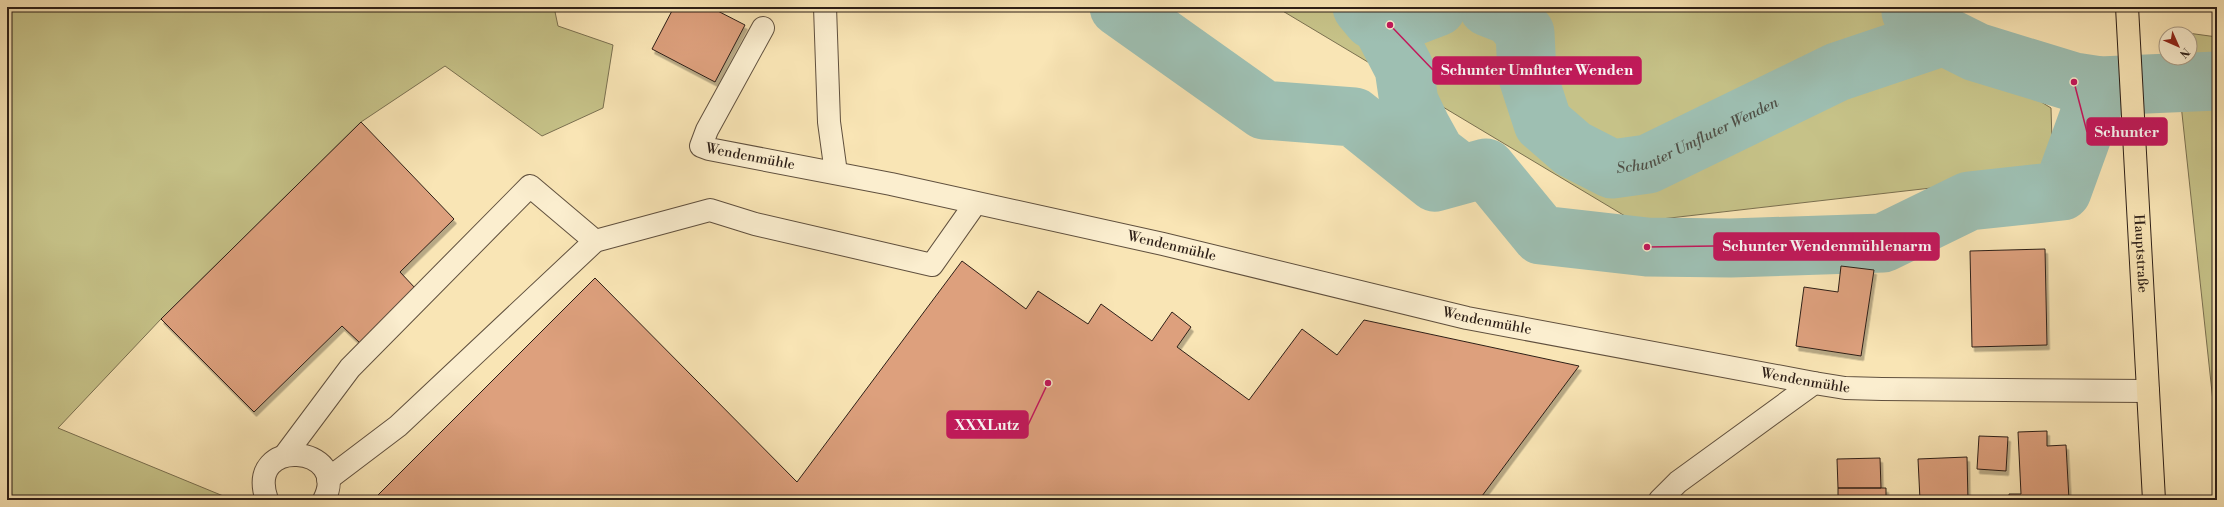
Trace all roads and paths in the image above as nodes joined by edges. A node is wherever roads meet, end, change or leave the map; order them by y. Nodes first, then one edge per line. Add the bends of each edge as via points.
1 (825, 7) edge
2 (2127, 7) edge
3 (763, 28) dead end
4 (836, 173) junction
5 (975, 204) junction
6 (595, 241) junction
7 (1814, 383) junction
8 (2148, 391) junction
9 (285, 455) junction
10 (328, 493) edge
11 (267, 500) edge
12 (1660, 500) edge
13 (2154, 500) edge

1 - 4 street via 829,122
2 - 8 main road, Hauptstraße
3 - 4 street, Wendenmühle via 707,130 701,146
4 - 5 street, Wendenmühle
5 - 6 street via 932,265 755,224 710,210
5 - 7 street, Wendenmühle via 1163,244 1467,318
6 - 9 street via 530,186 350,368
6 - 10 street
7 - 8 street, Wendenmühle via 1845,388 1882,389
7 - 12 street via 1678,482
8 - 13 main road, Hauptstraße
9 - 10 street via 299,454 312,458 322,467
9 - 11 street via 268,469 264,485

